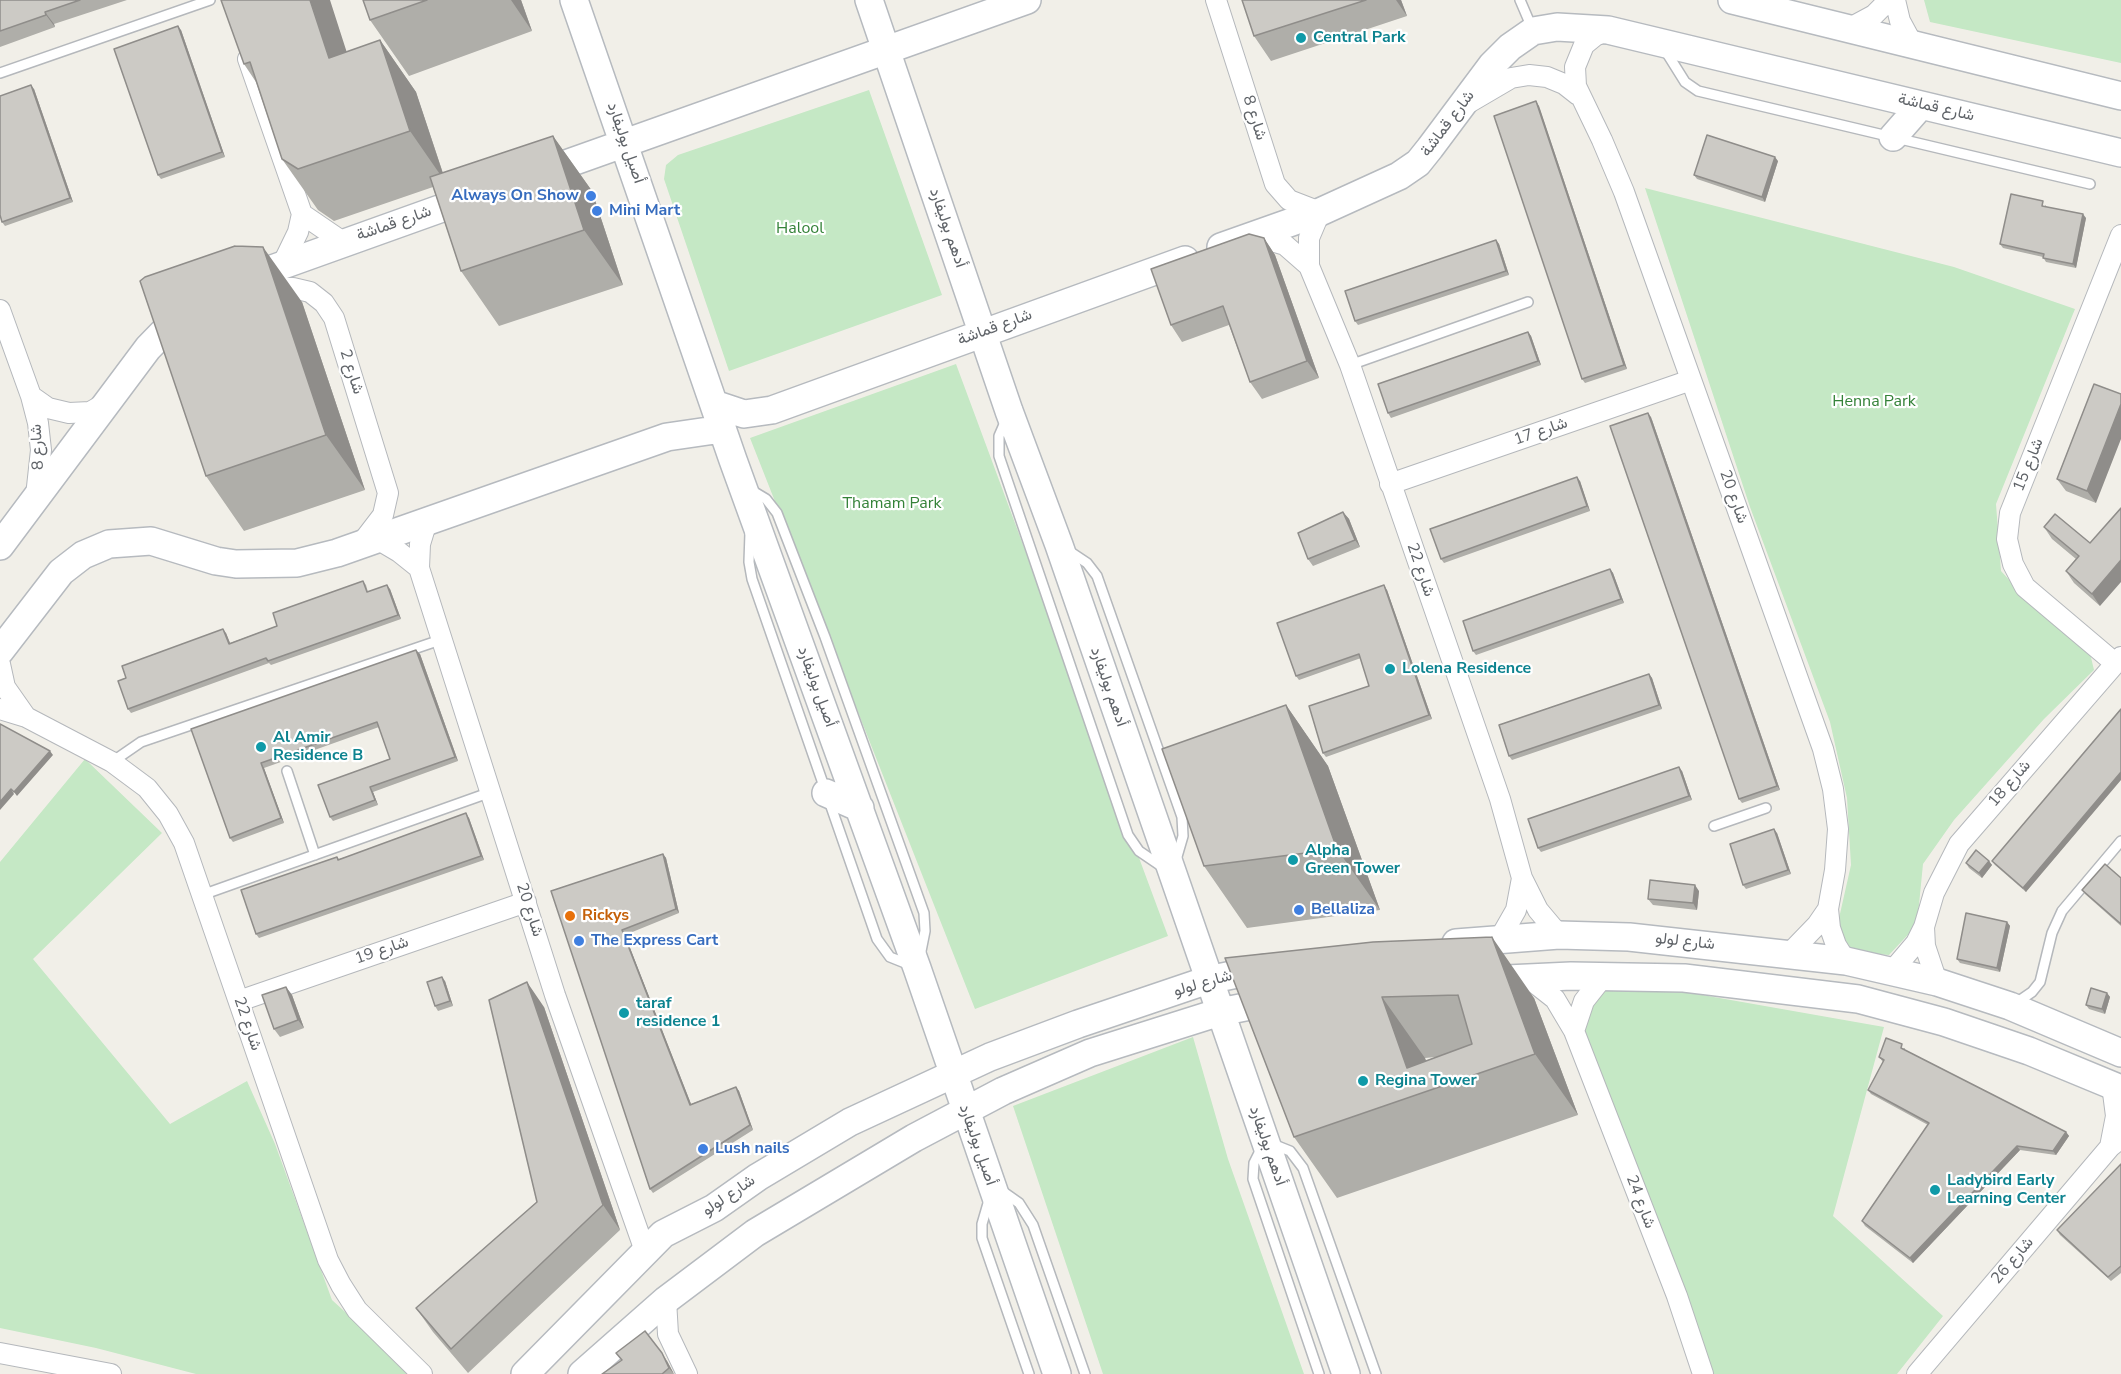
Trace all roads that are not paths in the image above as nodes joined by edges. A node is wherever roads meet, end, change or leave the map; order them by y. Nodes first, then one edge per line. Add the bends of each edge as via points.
1 (210, 0) edge
2 (574, 0) edge
3 (869, 0) edge
4 (1027, 0) edge
5 (1216, 0) edge
6 (1520, 0) edge
7 (1732, 0) edge
8 (1889, 0) edge
9 (1895, 0) edge
10 (1848, 29) junction
11 (1608, 30) junction
12 (1533, 31) junction
13 (1662, 43) junction
14 (243, 44) edge
15 (1913, 45) junction
16 (887, 50) junction
17 (0, 73) edge
18 (1578, 95) junction
19 (2121, 96) edge
20 (1921, 105) junction
21 (1462, 106) junction
22 (1893, 137) junction
23 (626, 144) junction
24 (2121, 153) edge
25 (2090, 184) dead end
26 (1320, 212) junction
27 (302, 214) junction
28 (2121, 235) edge
29 (1254, 236) junction
30 (343, 242) junction
31 (282, 264) junction
32 (1309, 266) junction
33 (219, 291) junction
34 (1528, 302) dead end
35 (0, 310) edge
36 (982, 332) junction
37 (5, 344) edge
38 (1350, 365) junction
39 (1691, 380) junction
40 (31, 396) junction
41 (109, 401) junction
42 (1009, 411) junction
43 (718, 417) junction
44 (1390, 484) junction
45 (743, 488) junction
46 (35, 499) junction
47 (754, 518) junction
48 (427, 521) junction
49 (368, 542) junction
50 (0, 546) edge
51 (419, 568) junction
52 (444, 639) junction
53 (0, 651) edge
54 (2118, 660) edge
55 (0, 663) edge
56 (0, 709) edge
57 (26, 717) junction
58 (112, 762) junction
59 (287, 771) dead end
60 (492, 792) junction
61 (826, 793) junction
62 (860, 808) junction
63 (1766, 808) dead end
64 (1714, 826) dead end
65 (2121, 841) edge
66 (315, 855) junction
67 (1171, 873) junction
68 (1522, 878) junction
69 (202, 895) junction
70 (526, 902) junction
71 (1828, 909) junction
72 (1924, 927) junction
73 (1559, 935) junction
74 (1500, 938) junction
75 (1429, 946) edge
76 (1788, 955) junction
77 (1846, 961) junction
78 (1291, 963) edge
79 (917, 968) junction
80 (1893, 970) junction
81 (1527, 977) junction
82 (1603, 977) junction
83 (1209, 980) junction
84 (1459, 982) edge
85 (1937, 982) junction
86 (1308, 995) edge
87 (239, 1001) junction
88 (2010, 1006) junction
89 (1220, 1012) junction
90 (1574, 1031) junction
91 (2121, 1053) edge
92 (953, 1075) junction
93 (2116, 1087) edge
94 (966, 1110) junction
95 (1265, 1141) junction
96 (2115, 1142) edge
97 (991, 1186) junction
98 (645, 1251) junction
99 (666, 1300) junction
100 (633, 1329) junction
101 (668, 1334) junction
102 (0, 1353) edge
103 (111, 1374) edge
104 (422, 1374) edge
105 (525, 1374) edge
106 (582, 1374) edge
107 (687, 1374) edge
108 (1029, 1374) edge
109 (1057, 1374) edge
110 (1085, 1374) edge
111 (1319, 1374) edge
112 (1346, 1374) edge
113 (1376, 1374) edge
114 (1703, 1374) edge
115 (1917, 1374) edge

1 - 17 lane
2 - 23 street, أصيل بوليفارد
3 - 16 street, أدهم بوليفارد
4 - 16 street, شارع قماشة
5 - 26 street, شارع 8 via 1275,184 1289,200
6 - 12 lane
7 - 10 street
8 - 10 street via 1874,15
9 - 15 street via 1900,21
10 - 15 street
11 - 12 street, شارع قماشة via 1574,27
11 - 13 street, شارع قماشة
11 - 18 street, شارع 20 via 1584,45 1577,58 1574,76
12 - 21 street, شارع قماشة via 1492,65
13 - 20 street, شارع قماشة
13 - 22 lane via 1685,82 1698,91
14 - 27 street
15 - 19 street
16 - 23 street, شارع قماشة
16 - 36 street, أدهم بوليفارد
18 - 21 street via 1555,81 1529,75 1511,78
18 - 39 street, شارع 20 via 1624,192
20 - 22 street
20 - 24 street, شارع قماشة
21 - 26 street, شارع قماشة via 1418,163 1374,189
22 - 25 lane
23 - 30 street, شارع قماشة
23 - 43 street, أصيل بوليفارد
26 - 29 street, شارع قماشة
26 - 32 street, شارع 22 via 1309,238
27 - 30 street
27 - 31 street
28 - 54 street, شارع 15 via 2010,513 2007,539 2013,564 2025,587
29 - 32 street, شارع 22 via 1285,245
29 - 36 street, شارع قماشة
30 - 31 street, شارع قماشة
31 - 33 street, شارع قماشة
32 - 38 street, شارع 22
33 - 41 street, شارع قماشة via 167,326
33 - 49 street, شارع 2 via 293,288 310,292 330,310 387,486 388,501
34 - 38 lane
35 - 37 street, شارع 8
36 - 42 street, أدهم بوليفارد
36 - 43 street, شارع قماشة via 772,410
37 - 40 street, شارع 8
38 - 44 street, شارع 22
39 - 44 street, شارع 17
39 - 71 street, شارع 20 via 1819,738 1833,789 1838,829
40 - 41 street, شارع 8 via 48,408 69,413 90,412
40 - 46 street, شارع 8 via 40,450
41 - 46 street, شارع قماشة
42 - 67 street, أدهم بوليفارد
42 - 67 lane via 999,436 999,456 1128,835 1139,851
43 - 45 street, أصيل بوليفارد
43 - 48 street, شارع قماشة
44 - 68 street, شارع 22 via 1500,799
45 - 47 street, أصيل بوليفارد
45 - 79 lane via 766,499 777,513 837,670 924,913 926,931
46 - 50 street, شارع قماشة
47 - 61 lane via 748,544 752,579
47 - 62 street, أصيل بوليفارد
48 - 49 street, شارع قماشة
48 - 51 street, شارع 20 via 420,544
49 - 51 street via 399,552
49 - 53 street, شارع قماشة via 297,563 256,566 216,561 151,541 109,544 83,555 61,572
51 - 52 street, شارع 20
52 - 58 lane via 141,742
52 - 60 street, شارع 20
53 - 55 street, شارع 22
54 - 72 street, شارع 18 via 1959,844 1934,893
55 - 57 street, شارع 22 via 5,687
56 - 57 street, شارع 22
57 - 58 street, شارع 22
58 - 69 street, شارع 22 via 147,788 168,814 184,843
59 - 66 lane
60 - 66 lane
60 - 70 street, شارع 20
61 - 62 street
61 - 79 lane via 880,946 890,957
62 - 79 street, أصيل بوليفارد
63 - 64 lane
65 - 88 lane via 2062,911 2052,933 2040,982 2022,1001
66 - 69 lane
67 - 83 street, أدهم بوليفارد
68 - 73 street, شارع 22 via 1538,910
68 - 74 street, شارع 22 via 1516,910
69 - 87 street, شارع 22
70 - 87 street, شارع 19
70 - 98 street, شارع 20
71 - 76 street, شارع 20
71 - 77 street, شارع 20 via 1833,937
72 - 80 street, شارع 18 via 1911,951
72 - 85 street, شارع 18 via 1925,946
73 - 74 street, شارع لولو
73 - 76 street, شارع لولو via 1687,941
74 - 75 street, شارع لولو
76 - 77 street, شارع لولو
77 - 80 street, شارع لولو
78 - 83 street, شارع لولو
79 - 92 street, أصيل بوليفارد
80 - 85 street, شارع لولو
81 - 82 street
81 - 84 street
81 - 90 street, شارع 24 via 1555,999
82 - 90 street via 1584,1001
82 - 93 street via 1684,978 1858,999 1944,1022
83 - 89 street, أدهم بوليفارد
83 - 92 street, شارع لولو via 1078,1024
85 - 88 street, شارع لولو
86 - 89 street, شارع لولو
87 - 104 street, شارع 22 via 340,1285 357,1310
88 - 91 street, شارع لولو
89 - 94 street, شارع لولو via 1089,1053
89 - 95 street, أدهم بوليفارد
90 - 114 street, شارع 24 via 1677,1296
92 - 94 street, أصيل بوليفارد
92 - 98 street, شارع لولو via 803,1148 714,1208 673,1228
93 - 96 street, شارع 26
94 - 97 street, أصيل بوليفارد
94 - 99 street, شارع لولو via 794,1208
95 - 111 lane via 1254,1163 1253,1179
95 - 112 street, أدهم بوليفارد
95 - 113 lane via 1290,1151 1304,1168
96 - 115 street, شارع 26
97 - 108 lane via 982,1238
97 - 109 street, أصيل بوليفارد
97 - 110 lane via 1019,1203 1033,1225
98 - 105 street, شارع لولو
99 - 100 street, شارع لولو
99 - 101 street
100 - 101 street
100 - 106 street, شارع لولو
101 - 107 street
102 - 103 street

